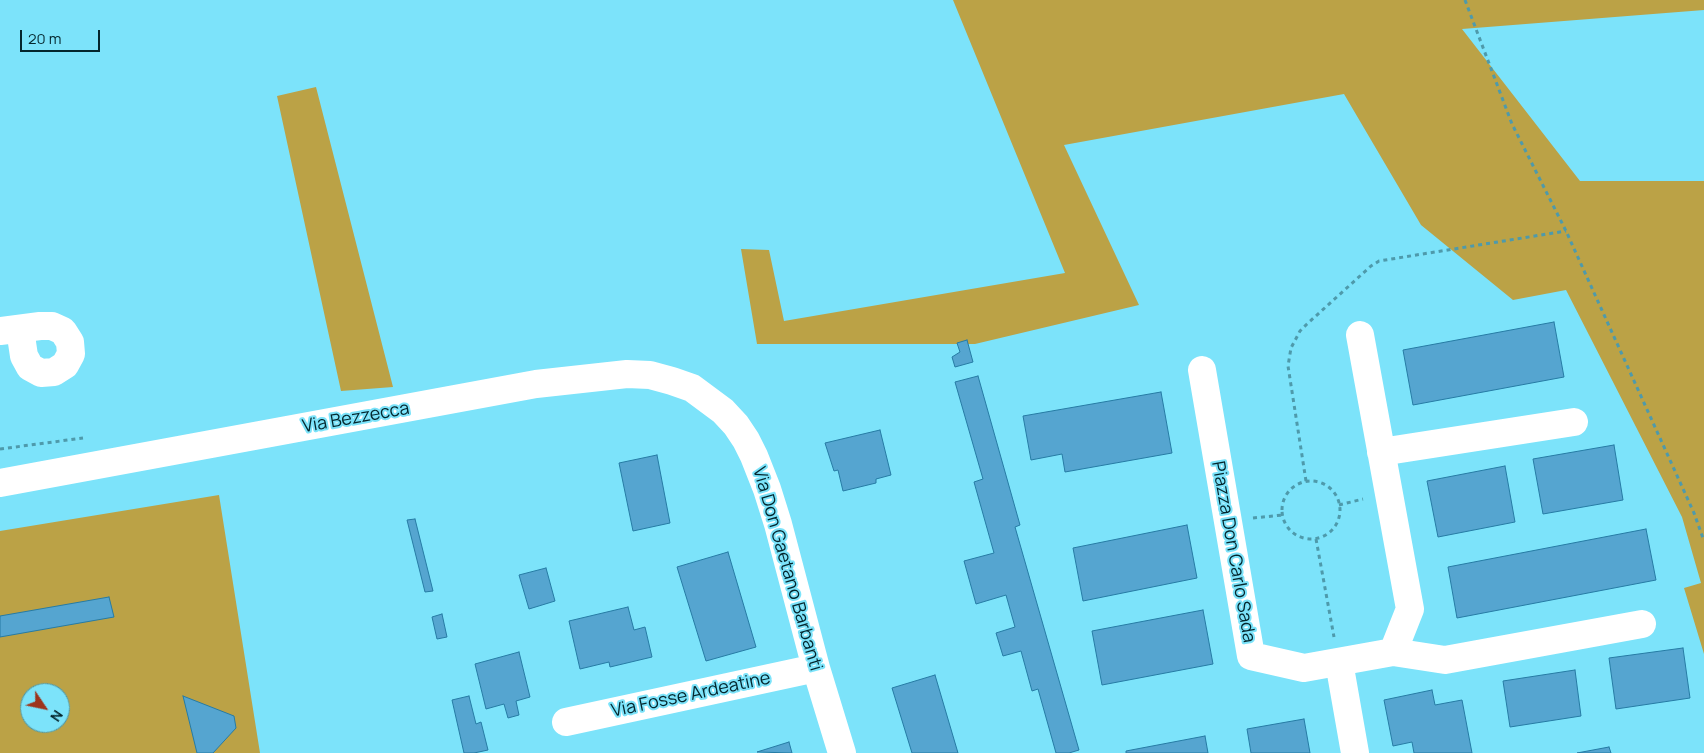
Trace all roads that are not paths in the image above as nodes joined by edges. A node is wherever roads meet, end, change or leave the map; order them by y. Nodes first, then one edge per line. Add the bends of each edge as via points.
1 (1360, 335) dead end
2 (1202, 370) dead end
3 (708, 399) joint
4 (1574, 422) dead end
5 (1382, 452) junction
6 (0, 483) edge
7 (1642, 624) dead end
8 (1393, 652) junction
9 (1339, 662) junction
10 (816, 668) junction
11 (566, 722) dead end
12 (842, 753) edge
13 (1355, 753) edge

1 - 5 street
2 - 9 street, Piazza Don Carlo Sada via 1251,656 1304,668
3 - 6 street, Via Bezzecca via 692,388 650,375 582,378
3 - 10 street, Via Don Gaetano Barbanti via 736,424 754,456 778,524
4 - 5 street
5 - 8 street via 1410,609
7 - 8 street, Piazza Don Carlo Sada via 1444,660
8 - 9 street, Piazza Don Carlo Sada
9 - 13 street
10 - 11 street, Via Fosse Ardeatine
10 - 12 street, Via Don Gaetano Barbanti

